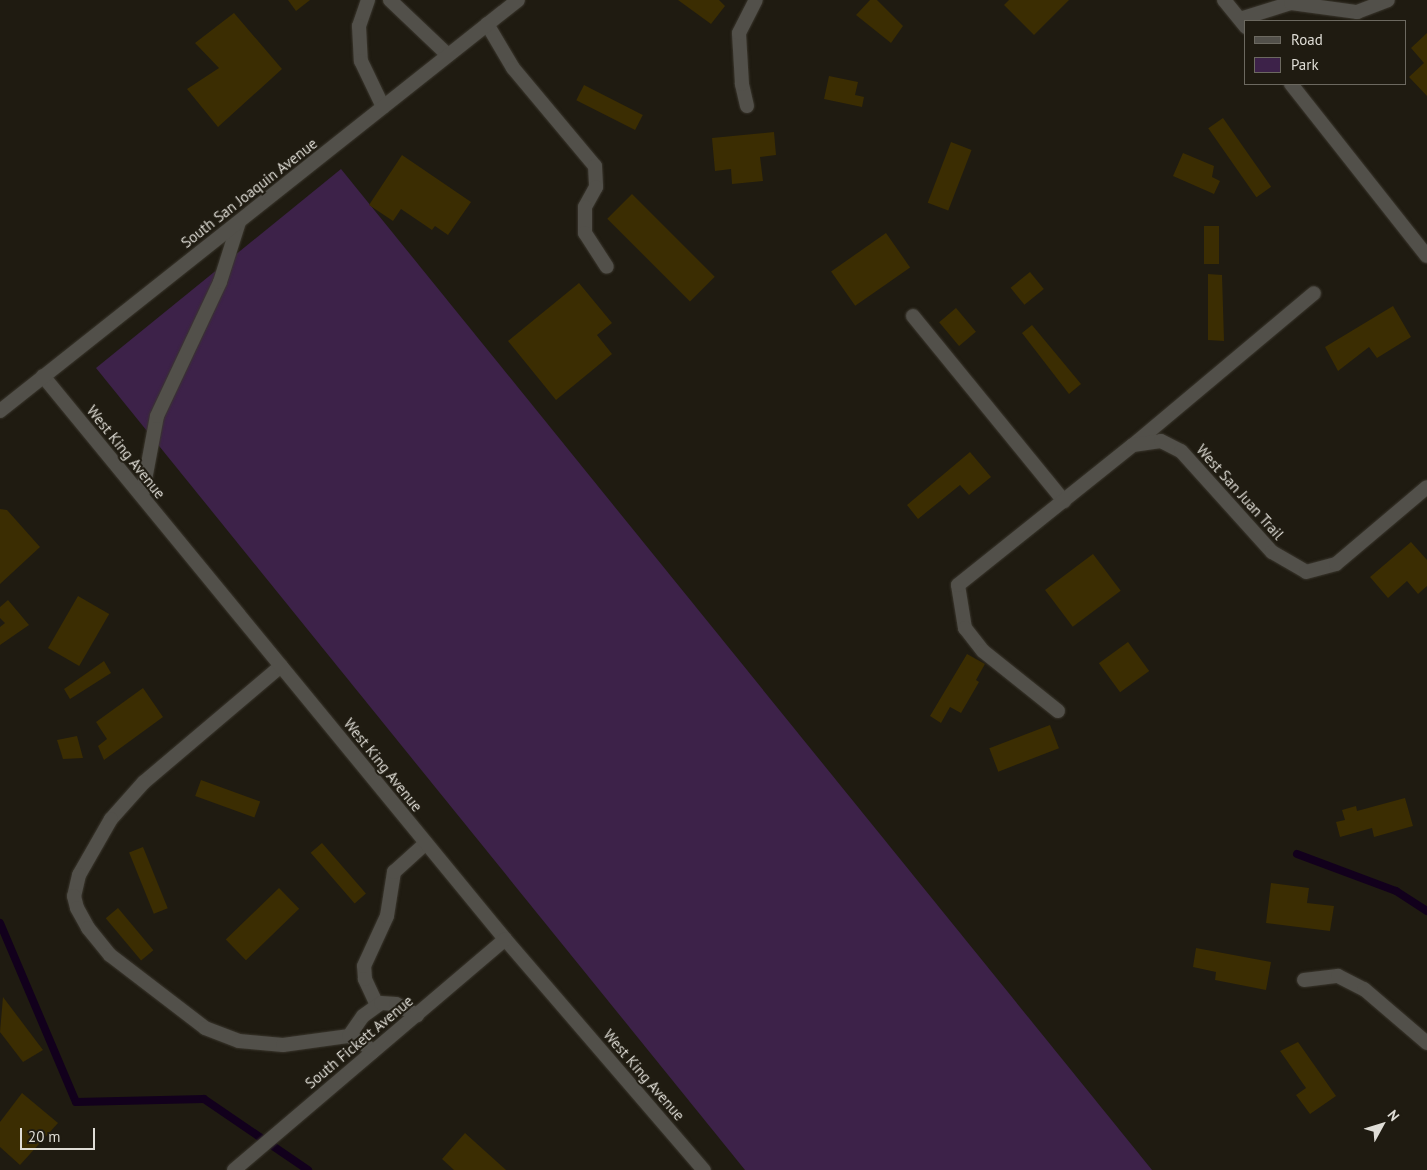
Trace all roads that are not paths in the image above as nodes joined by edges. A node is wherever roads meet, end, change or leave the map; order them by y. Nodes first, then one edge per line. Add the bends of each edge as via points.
1 (368, 0) edge
2 (390, 0) edge
3 (518, 0) edge
4 (756, 0) edge
5 (1224, 0) edge
6 (1388, 0) edge
7 (1250, 20) edge
8 (1243, 23) edge
9 (487, 24) junction
10 (448, 55) junction
11 (1292, 85) edge
12 (747, 106) dead end
13 (383, 107) junction
14 (239, 222) junction
15 (1427, 256) edge
16 (607, 267) dead end
17 (1314, 293) dead end
18 (912, 316) dead end
19 (43, 376) junction
20 (0, 411) edge
21 (1133, 445) junction
22 (1427, 487) edge
23 (142, 496) junction
24 (1064, 501) junction
25 (280, 666) junction
26 (1058, 710) dead end
27 (426, 843) junction
28 (505, 939) junction
29 (1304, 980) dead end
30 (377, 1005) junction
31 (416, 1015) junction
32 (349, 1036) junction
33 (1427, 1043) edge
34 (373, 1052) junction
35 (234, 1170) edge
36 (704, 1170) edge

1 - 13 street via 359,26 361,61
2 - 10 street
3 - 9 street, South San Joaquin Avenue
4 - 12 street via 739,33 742,84
5 - 8 street
6 - 7 street via 1357,12 1291,3
9 - 10 street, South San Joaquin Avenue
9 - 16 street via 513,68 595,166 596,187 585,207 585,233
10 - 13 street, South San Joaquin Avenue
11 - 15 street
13 - 14 street, South San Joaquin Avenue
14 - 19 street, South San Joaquin Avenue
14 - 23 street via 220,282 157,416
17 - 21 street
18 - 24 street
19 - 20 street, South San Joaquin Avenue
19 - 23 street, West King Avenue
21 - 22 street, West San Juan Trail via 1161,440 1182,451 1272,552 1306,572 1336,564
21 - 24 street, West San Juan Trail
23 - 25 street, West King Avenue
24 - 26 street, West San Juan Trail via 958,585 966,628 983,651
25 - 27 street, West King Avenue
25 - 32 street via 138,789 111,819 94,845 74,896 88,928 110,955 205,1028 239,1041 283,1045
27 - 28 street, West King Avenue
27 - 30 street via 394,872 387,916 364,966 365,979
28 - 31 street, South Fickett Avenue
28 - 36 street, West King Avenue
29 - 33 street via 1338,976 1364,989
30 - 31 street via 396,1004
30 - 32 street via 363,1016
31 - 34 street, South Fickett Avenue
32 - 34 street
34 - 35 street, South Fickett Avenue

